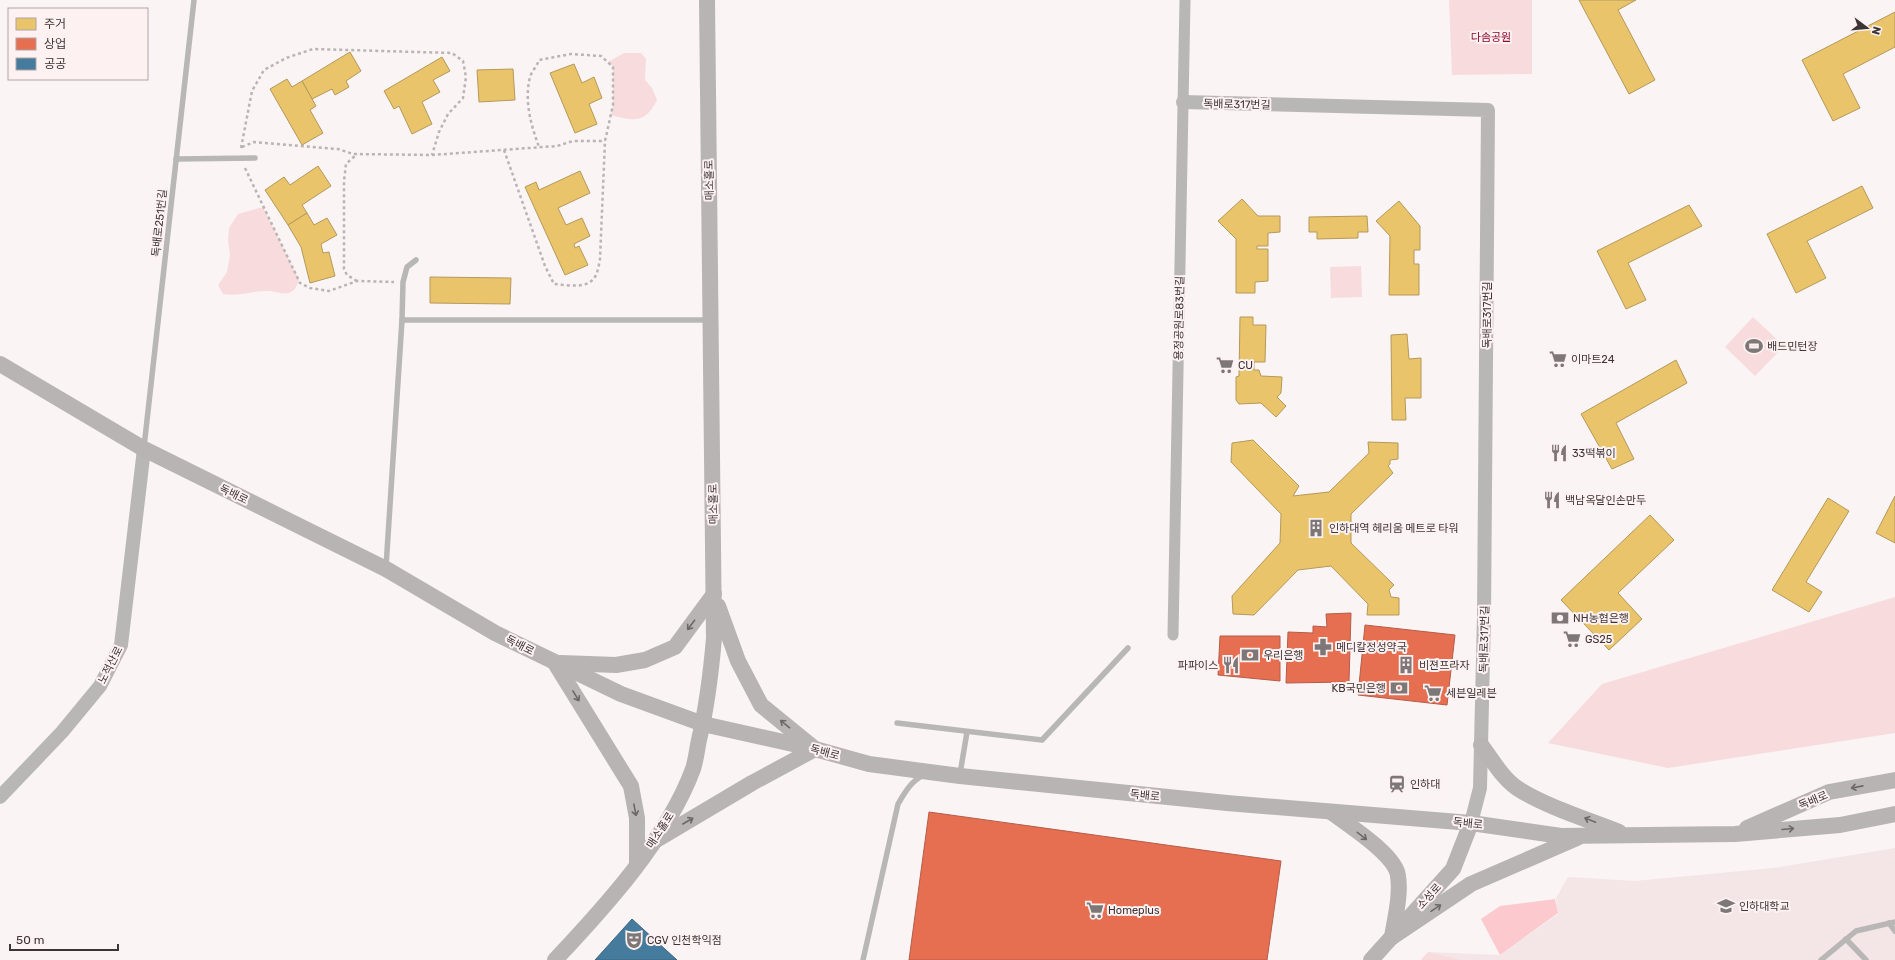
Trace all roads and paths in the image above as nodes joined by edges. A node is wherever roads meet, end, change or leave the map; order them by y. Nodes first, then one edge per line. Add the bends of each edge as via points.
1 (194, 0) edge
2 (707, 0) edge
3 (1185, 0) edge
4 (1183, 102) junction
5 (605, 141) junction
6 (538, 147) junction
7 (242, 148) junction
8 (504, 150) junction
9 (357, 154) junction
10 (432, 155) junction
11 (240, 158) junction
12 (255, 158) dead end
13 (176, 159) junction
14 (416, 260) dead end
15 (357, 281) junction
16 (403, 282) junction
17 (402, 320) junction
18 (711, 320) junction
19 (0, 364) edge
20 (144, 449) junction
21 (386, 569) junction
22 (714, 594) junction
23 (1174, 635) dead end
24 (1128, 648) dead end
25 (555, 663) junction
26 (897, 723) dead end
27 (703, 724) junction
28 (967, 732) junction
29 (1481, 745) junction
30 (815, 749) junction
31 (931, 772) junction
32 (960, 776) junction
33 (1895, 780) edge
34 (0, 797) edge
35 (1331, 812) junction
36 (1895, 814) edge
37 (1471, 823) junction
38 (1735, 834) junction
39 (1626, 835) junction
40 (1583, 836) junction
41 (655, 840) junction
42 (636, 864) junction
43 (1895, 922) edge
44 (1888, 923) junction
45 (1895, 931) edge
46 (1392, 937) junction
47 (1846, 939) junction
48 (555, 960) edge
49 (863, 960) edge
50 (1371, 960) edge
51 (1821, 960) edge
52 (1866, 960) edge

1 - 13 lane, 독배로251번길
2 - 18 main road, 매소홀로
3 - 4 street, 용정공원로83번길
4 - 23 street, 용정공원로83번길
4 - 29 street, 독배로317번길 via 1488,110
5 - 6 path via 573,141 557,146
5 - 6 path via 613,106 613,67 601,56 571,54 539,60 531,76 527,104 530,124
5 - 8 path via 600,259 596,276 587,284 573,286 554,284 545,266
6 - 8 path
7 - 9 path via 254,142 338,149
7 - 10 path via 252,91 264,70 286,58 312,49 452,53 463,61 466,77 463,98 448,114
7 - 11 path
8 - 10 path
9 - 10 path
9 - 15 path via 346,164 344,180 344,269
11 - 12 lane
11 - 13 lane
11 - 15 path via 300,283 310,288 329,291
13 - 20 lane, 독배로251번길
14 - 16 lane via 407,267
15 - 16 path
16 - 17 lane
17 - 18 lane
17 - 21 lane
18 - 22 main road, 매소홀로
19 - 20 main road, 독배로
20 - 21 main road, 독배로
20 - 34 street, 노적산로 via 121,645 100,686 62,732
21 - 25 main road, 독배로 via 495,632
22 -> 25 main road via 674,647 645,660 616,665
22 - 27 main road, 매소홀로 via 714,638
30 -> 22 main road via 761,705 738,661
24 - 28 lane via 1042,740
25 - 27 main road, 독배로 via 621,694
25 -> 42 main road via 631,786 637,818
26 - 28 lane
27 - 30 main road, 독배로
27 - 41 main road, 매소홀로 via 693,769
28 - 32 lane
29 - 37 street, 독배로317번길 via 1480,788
39 -> 29 main road via 1542,801 1516,787
30 - 31 main road, 독배로 via 869,764
41 -> 30 main road
31 - 32 main road, 독배로
31 - 49 lane via 916,779 898,804
32 - 35 main road, 독배로
33 -> 38 main road, 독배로 via 1829,792
35 - 37 main road, 독배로
35 -> 46 main road via 1384,853 1395,865 1398,897
38 -> 36 main road, 독배로 via 1840,825
37 - 40 main road, 독배로 via 1561,836
37 - 46 main road, 소성로 via 1453,869
38 - 39 main road, 독배로
39 - 40 main road, 독배로
46 -> 40 main road via 1471,884
41 - 42 main road, 매소홀로
42 - 48 main road, 매소홀로 via 592,920
43 - 44 lane
44 - 45 lane
44 - 47 lane via 1856,930
46 - 50 main road, 소성로
47 - 51 lane
47 - 52 lane

